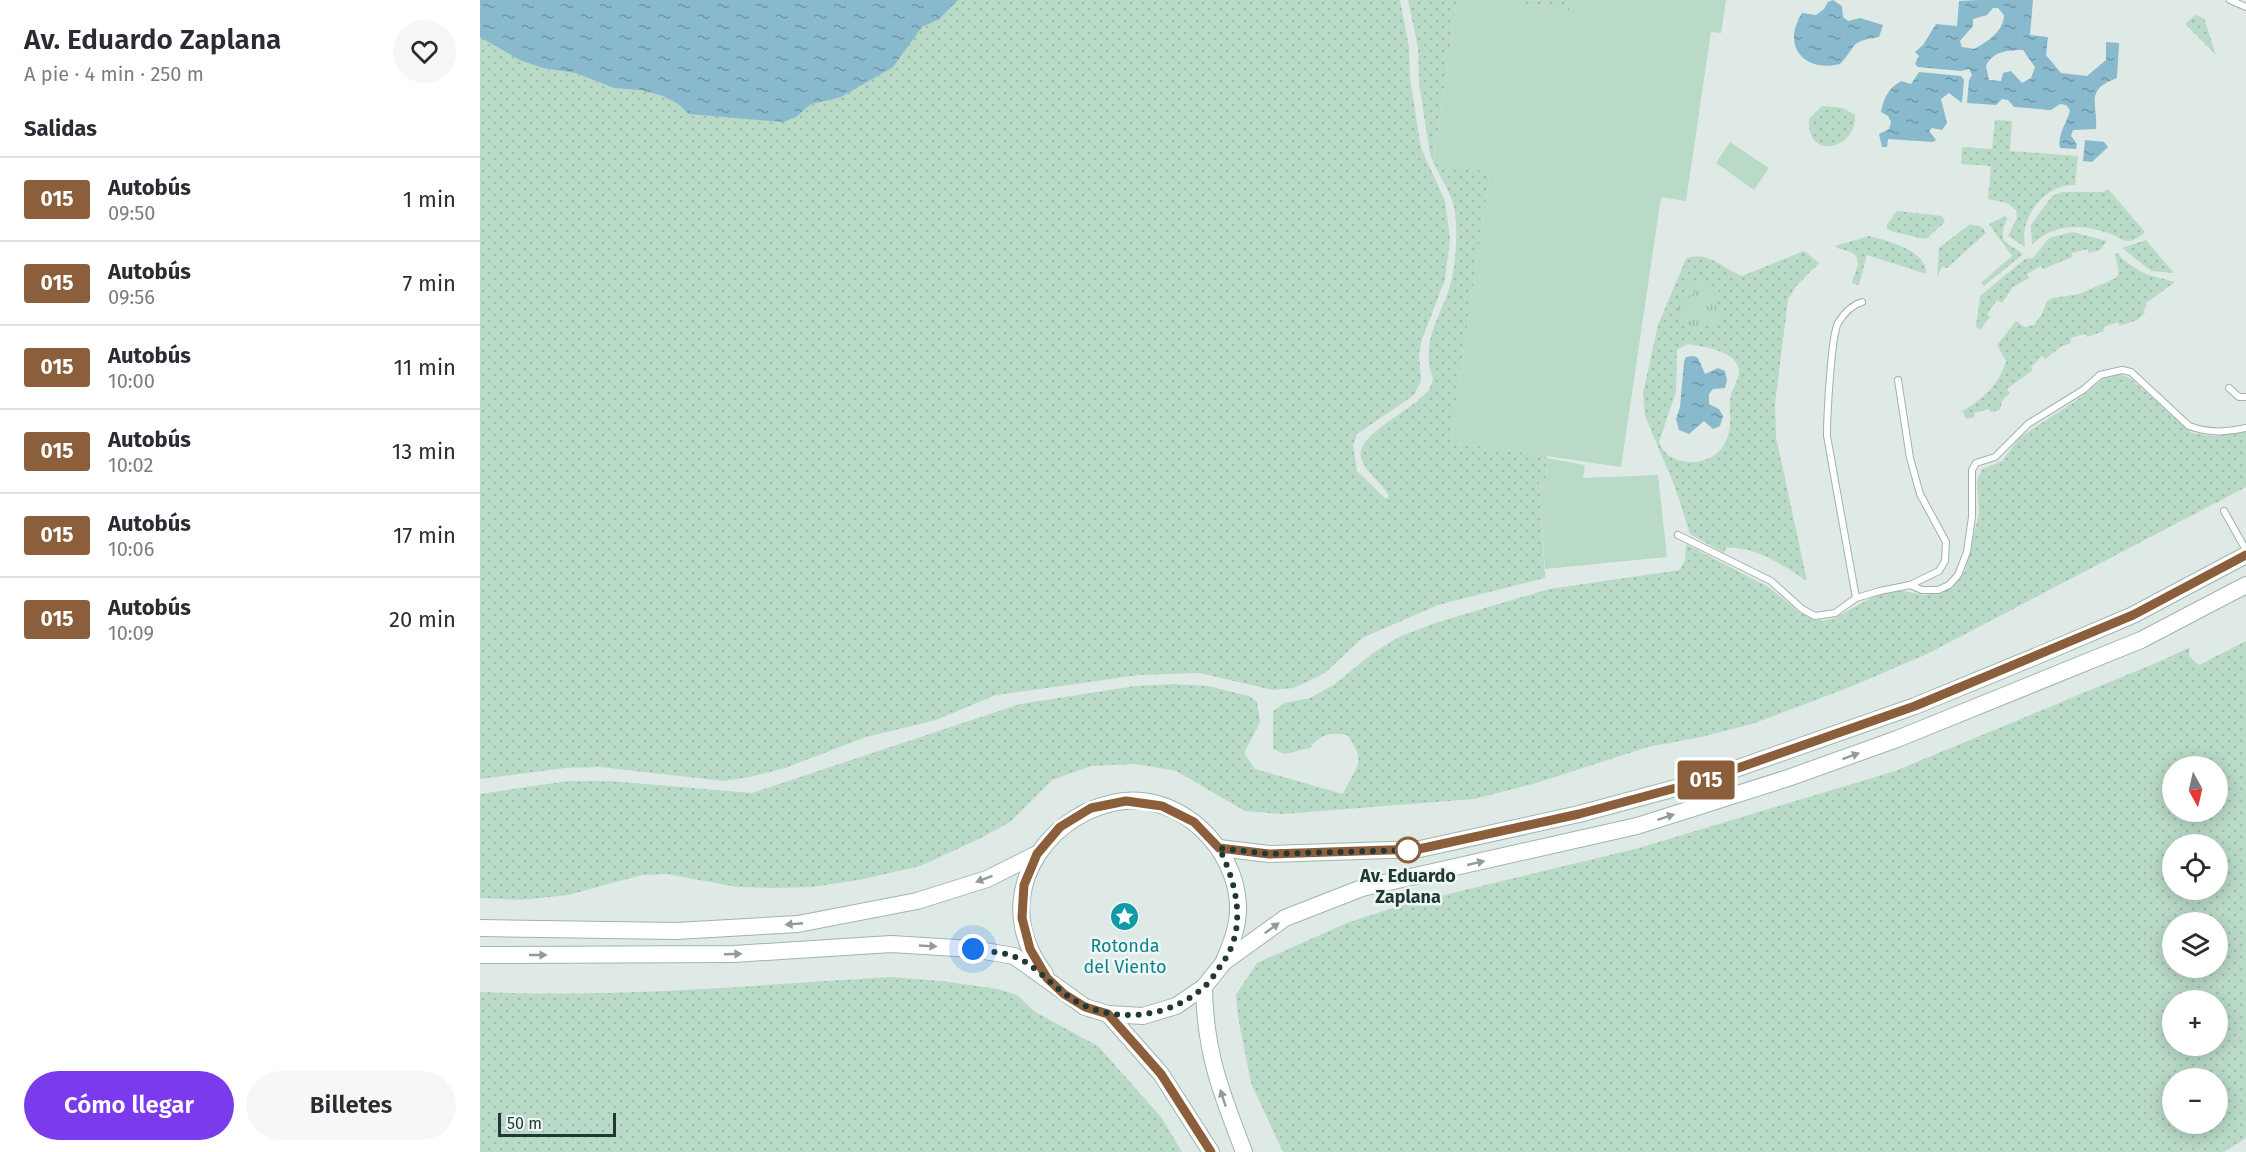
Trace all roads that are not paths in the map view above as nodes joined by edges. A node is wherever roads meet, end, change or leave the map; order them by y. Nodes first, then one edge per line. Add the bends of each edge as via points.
1 (2230, 0) edge
2 (2246, 7) edge
3 (1862, 302) dead end
4 (1898, 380) dead end
5 (2229, 388) dead end
6 (2246, 397) edge
7 (2246, 428) edge
8 (2224, 511) dead end
9 (1678, 536) dead end
10 (2246, 550) edge
11 (2246, 555) edge
12 (1910, 585) junction
13 (2246, 585) edge
14 (1857, 598) junction
15 (1219, 848) junction
16 (1037, 854) junction
17 (480, 928) edge
18 (480, 955) edge
19 (1224, 962) junction
20 (1047, 978) junction
21 (1204, 987) junction
22 (1108, 1014) junction
23 (1211, 1152) edge
24 (1244, 1152) edge

1 - 2 lane
3 - 14 lane via 1853,305 1837,325 1827,414 1827,436
4 - 12 lane via 1920,494 1948,552 1939,571
5 - 6 lane via 2239,397
7 - 12 lane via 2222,432 2189,426 2131,372 2110,370 2028,424 1995,457 1976,464 1972,470 1967,552 1958,575 1938,590
8 - 10 lane
9 - 14 lane via 1771,581 1815,616 1835,613
11 - 15 main road via 2133,615 1915,706 1698,782 1579,814 1419,849 1269,854
12 - 14 lane
19 -> 13 main road via 1285,918 1362,888 1637,826 1897,739 2141,640
15 - 16 main road via 1194,822 1173,811 1126,801 1091,808 1060,827
15 - 19 main road via 1233,874 1238,904 1235,934
16 -> 17 main road via 987,879 926,898 798,924 676,931
16 - 20 main road via 1024,885 1022,918 1030,949
18 -> 20 main road via 734,954 891,944 1014,956
19 - 21 main road
20 - 22 main road via 1085,1007
21 - 22 main road via 1176,1006 1143,1016
24 -> 21 main road via 1210,1053 1204,1024
22 - 23 main road via 1161,1074

